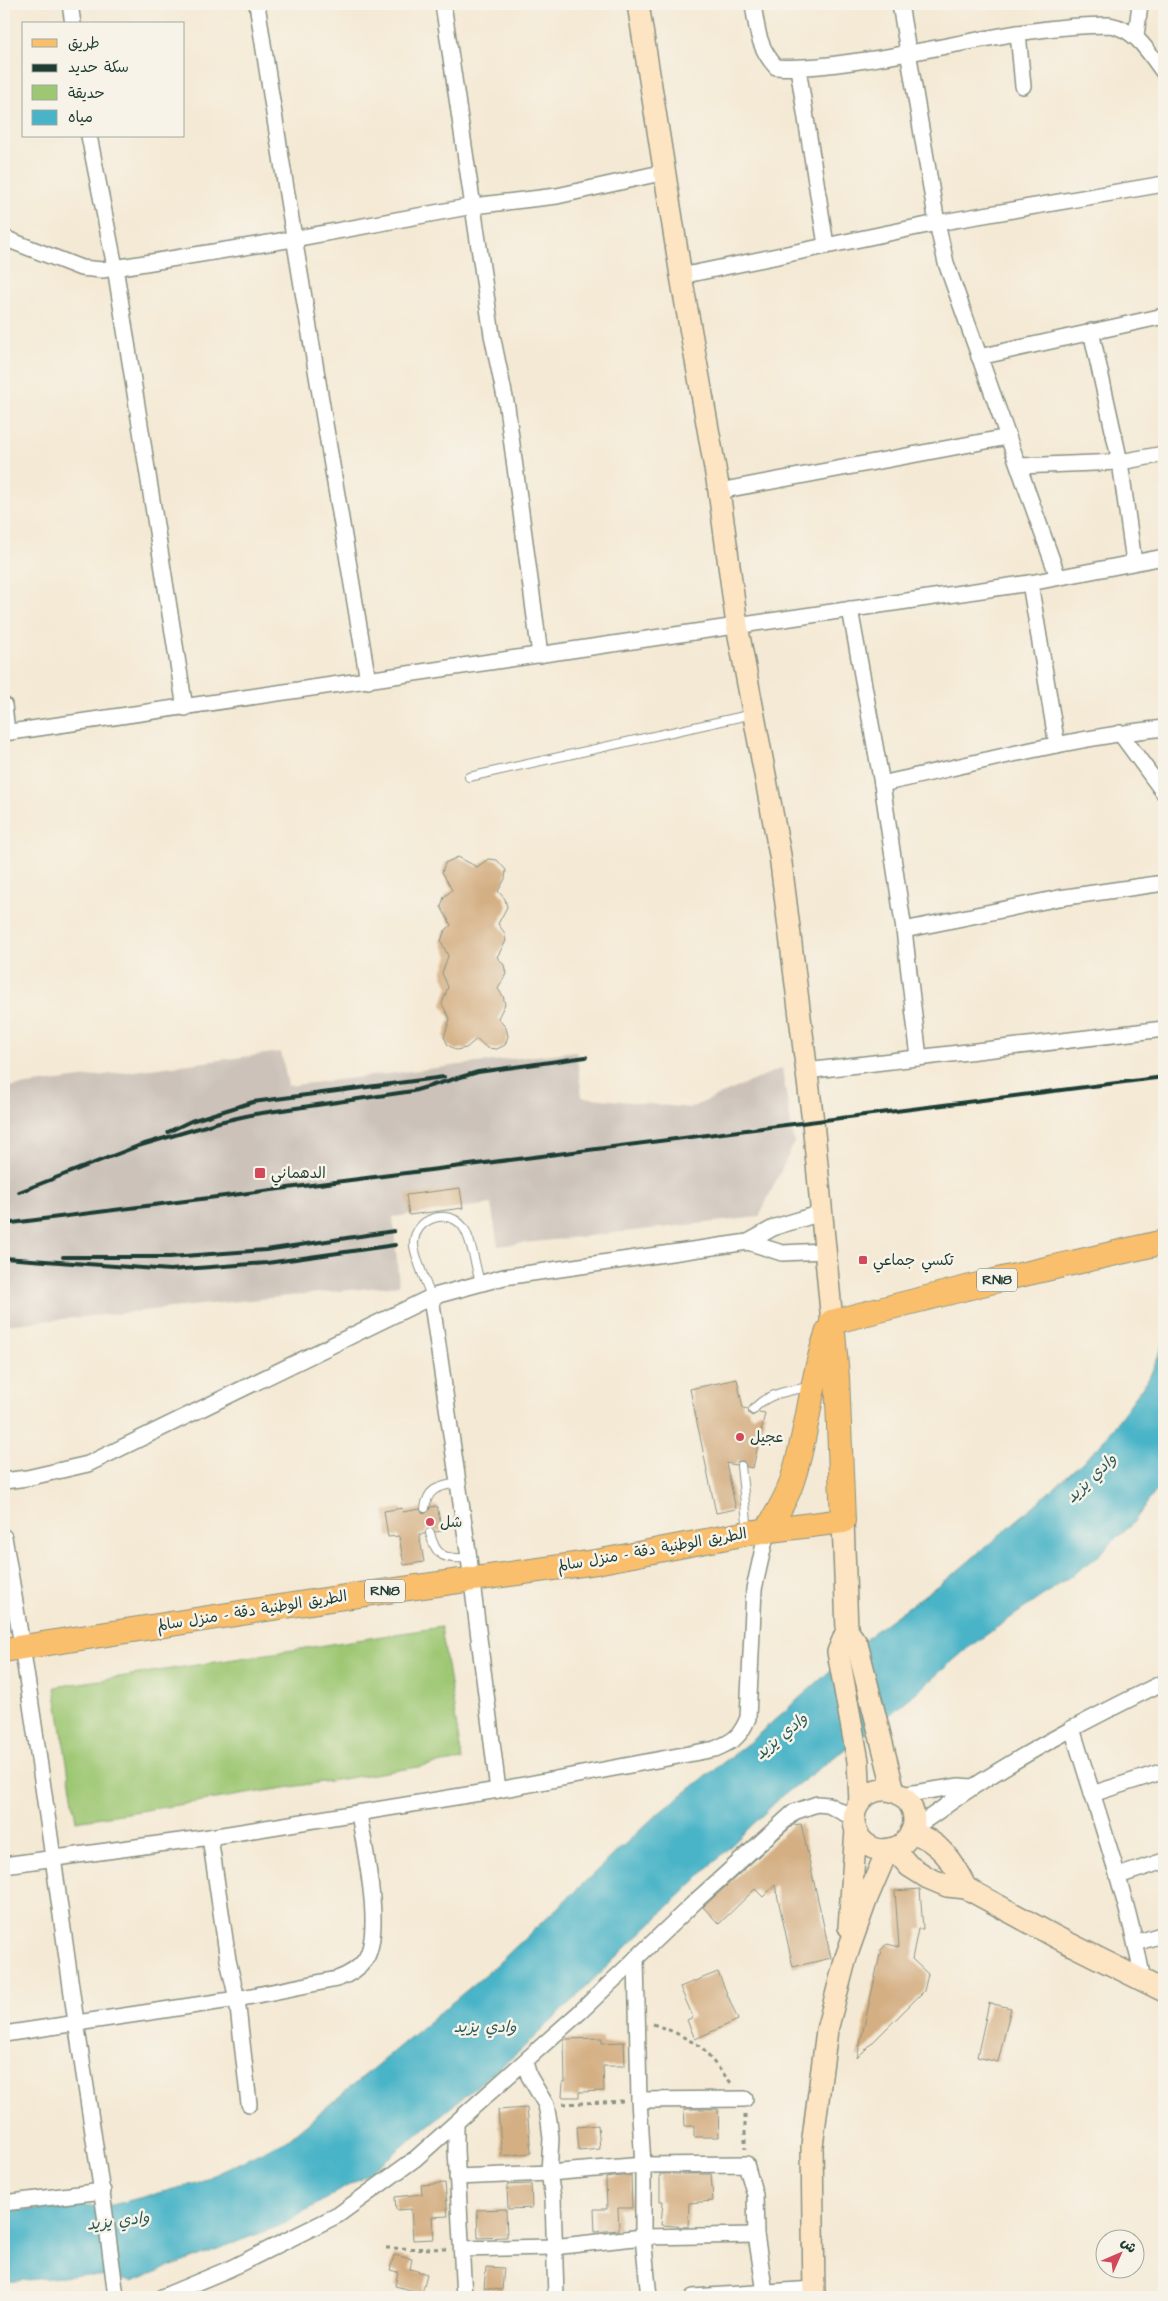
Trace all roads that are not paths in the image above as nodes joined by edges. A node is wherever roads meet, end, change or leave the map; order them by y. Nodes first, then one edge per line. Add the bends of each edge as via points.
1 (70, 4) edge
2 (257, 4) edge
3 (442, 4) edge
4 (638, 4) edge
5 (753, 4) edge
6 (900, 4) edge
7 (1140, 4) edge
8 (73, 22) edge
9 (1018, 33) junction
10 (1136, 36) junction
11 (908, 55) junction
12 (798, 68) junction
13 (1164, 73) edge
14 (1023, 86) dead end
15 (89, 138) edge
16 (665, 172) junction
17 (1164, 184) edge
18 (473, 206) junction
19 (937, 223) junction
20 (4, 238) edge
21 (293, 239) junction
22 (826, 245) junction
23 (115, 267) junction
24 (681, 276) junction
25 (1164, 316) edge
26 (1091, 332) junction
27 (979, 357) junction
28 (1008, 437) junction
29 (1164, 454) edge
30 (1120, 462) junction
31 (1018, 466) junction
32 (719, 491) junction
33 (1164, 557) edge
34 (1134, 562) junction
35 (1058, 578) junction
36 (1030, 583) junction
37 (850, 609) junction
38 (737, 625) junction
39 (540, 655) junction
40 (368, 681) junction
41 (4, 705) edge
42 (184, 708) junction
43 (755, 714) junction
44 (1164, 728) edge
45 (6, 732) edge
46 (1120, 733) junction
47 (1056, 745) junction
48 (469, 777) dead end
49 (882, 784) junction
50 (1164, 793) edge
51 (1164, 883) edge
52 (904, 930) junction
53 (1164, 1029) edge
54 (919, 1058) junction
55 (806, 1071) junction
56 (821, 1213) junction
57 (748, 1242) junction
58 (1164, 1242) edge
59 (824, 1250) junction
60 (480, 1282) junction
61 (431, 1297) junction
62 (832, 1322) junction
63 (824, 1382) junction
64 (753, 1410) dead end
65 (741, 1466) dead end
66 (4, 1481) edge
67 (457, 1483) junction
68 (425, 1508) dead end
69 (844, 1521) junction
70 (758, 1532) junction
71 (430, 1533) dead end
72 (4, 1537) edge
73 (470, 1569) junction
74 (847, 1642) junction
75 (14, 1649) edge
76 (1164, 1682) edge
77 (1072, 1728) junction
78 (1164, 1771) edge
79 (972, 1787) junction
80 (498, 1790) junction
81 (897, 1793) junction
82 (1092, 1794) junction
83 (358, 1813) junction
84 (857, 1817) junction
85 (912, 1830) junction
86 (210, 1837) junction
87 (891, 1849) junction
88 (54, 1858) junction
89 (1164, 1861) edge
90 (4, 1865) edge
91 (1118, 1876) junction
92 (966, 1888) junction
93 (1164, 1934) edge
94 (1136, 1943) junction
95 (846, 1957) junction
96 (636, 1958) junction
97 (1143, 1980) junction
98 (1164, 1991) edge
99 (237, 2000) junction
100 (76, 2024) junction
101 (4, 2034) edge
102 (525, 2062) junction
103 (745, 2099) road end
104 (639, 2100) junction
105 (249, 2104) dead end
106 (456, 2124) junction
107 (644, 2164) junction
108 (550, 2173) junction
109 (457, 2177) junction
110 (104, 2195) junction
111 (4, 2203) edge
112 (756, 2235) junction
113 (644, 2237) junction
114 (554, 2247) junction
115 (462, 2249) junction
116 (765, 2292) junction
117 (814, 2293) edge
118 (116, 2297) edge
119 (162, 2297) edge
120 (464, 2297) edge
121 (556, 2297) edge
122 (649, 2297) edge
123 (693, 2297) edge

1 - 8 street
2 - 21 street
3 - 18 street
4 - 16 main road
5 - 12 street via 765,56 776,67
6 - 11 street
7 - 10 street
9 - 10 street via 1110,25
9 - 11 street
9 - 14 street
10 - 13 street
11 - 12 street
11 - 19 street
12 - 22 street
15 - 23 street
16 - 18 street via 557,196
16 - 24 main road
17 - 19 street
18 - 21 street
18 - 39 street via 492,334 507,408
19 - 22 street
19 - 27 street via 946,263
20 - 23 street via 91,270
21 - 23 street
21 - 40 street
22 - 24 street
23 - 42 street
24 - 32 main road
25 - 26 street
26 - 27 street
26 - 30 street
27 - 28 street
28 - 31 street
28 - 32 street
29 - 30 street
30 - 31 street
30 - 34 street
31 - 35 street
32 - 38 main road
33 - 34 street
34 - 35 street
35 - 36 street
36 - 37 street
36 - 47 street
37 - 38 street
37 - 49 street
38 - 39 street
38 - 43 main road
39 - 40 street
40 - 42 street
41 - 45 street
42 - 45 street
43 - 48 lane
43 - 55 main road via 780,855
44 - 46 street
46 - 47 street
46 - 50 street
47 - 49 street
49 - 52 street
51 - 52 street via 1059,898
52 - 54 street
53 - 54 street
54 - 55 street
55 - 56 main road
56 - 57 street via 776,1227
56 - 59 main road
57 - 59 street via 782,1253
57 - 60 street
58 - 62 main road, RN18
59 - 62 main road
60 - 61 street
60 - 61 lane via 465,1230 449,1217 433,1218 420,1226 414,1246
61 - 66 street via 88,1464
61 - 67 street
62 - 63 main road, الطريق الوطنية دقة - منزل سالم
63 - 64 lane via 773,1395 758,1403
63 - 69 main road, الطريق الوطنية دقة - منزل سالم
63 - 70 main road, الطريق الوطنية دقة - منزل سالم via 781,1506
65 - 70 lane
67 - 68 lane via 433,1490 427,1497
67 - 73 street
69 - 70 main road, الطريق الوطنية دقة - منزل سالم / RN18
69 - 74 main road
70 - 73 main road, الطريق الوطنية دقة - منزل سالم / RN18 via 596,1562
70 - 80 street via 748,1718 734,1740 715,1749 676,1758
71 - 73 lane via 433,1545 441,1555
72 - 75 street
73 - 75 main road, الطريق الوطنية دقة - منزل سالم / RN18 via 331,1599
73 - 80 street
74 - 81 main road
74 - 84 main road
75 - 88 street
76 - 77 street
77 - 79 street
77 - 82 street
78 - 82 street
79 - 81 street
79 - 85 street
80 - 83 street
81 - 84 main road via 875,1791
81 - 85 main road via 911,1806
82 - 91 street
83 - 86 street
83 - 99 street via 374,1916 374,1934 366,1959 337,1980
84 - 87 main road via 869,1845
84 - 95 main road
84 - 96 street via 817,1804 794,1812
85 - 87 main road via 901,1844
85 - 92 main road via 944,1851
86 - 88 street
86 - 99 street
87 - 92 main road via 928,1878 948,1886
87 - 95 main road via 867,1898
88 - 90 street
88 - 100 street
89 - 91 street
91 - 94 street
92 - 97 main road
93 - 94 street
94 - 97 street
95 - 117 main road via 827,2030 812,2146
96 - 102 street
96 - 104 street
97 - 98 main road
99 - 100 street
99 - 105 street
100 - 101 street
100 - 110 street
102 - 106 street
102 - 108 street via 546,2105 551,2138
103 - 104 street
104 - 107 street
106 - 109 street
106 - 119 street via 415,2159 338,2215 237,2265
107 - 108 street
107 - 112 street via 746,2164 755,2196
107 - 113 street
108 - 109 street
108 - 114 street
109 - 115 street
110 - 111 street
110 - 118 street
112 - 113 street
112 - 116 street
113 - 114 street
113 - 122 street
114 - 115 street
114 - 121 street
115 - 120 street
116 - 117 street
116 - 123 street

